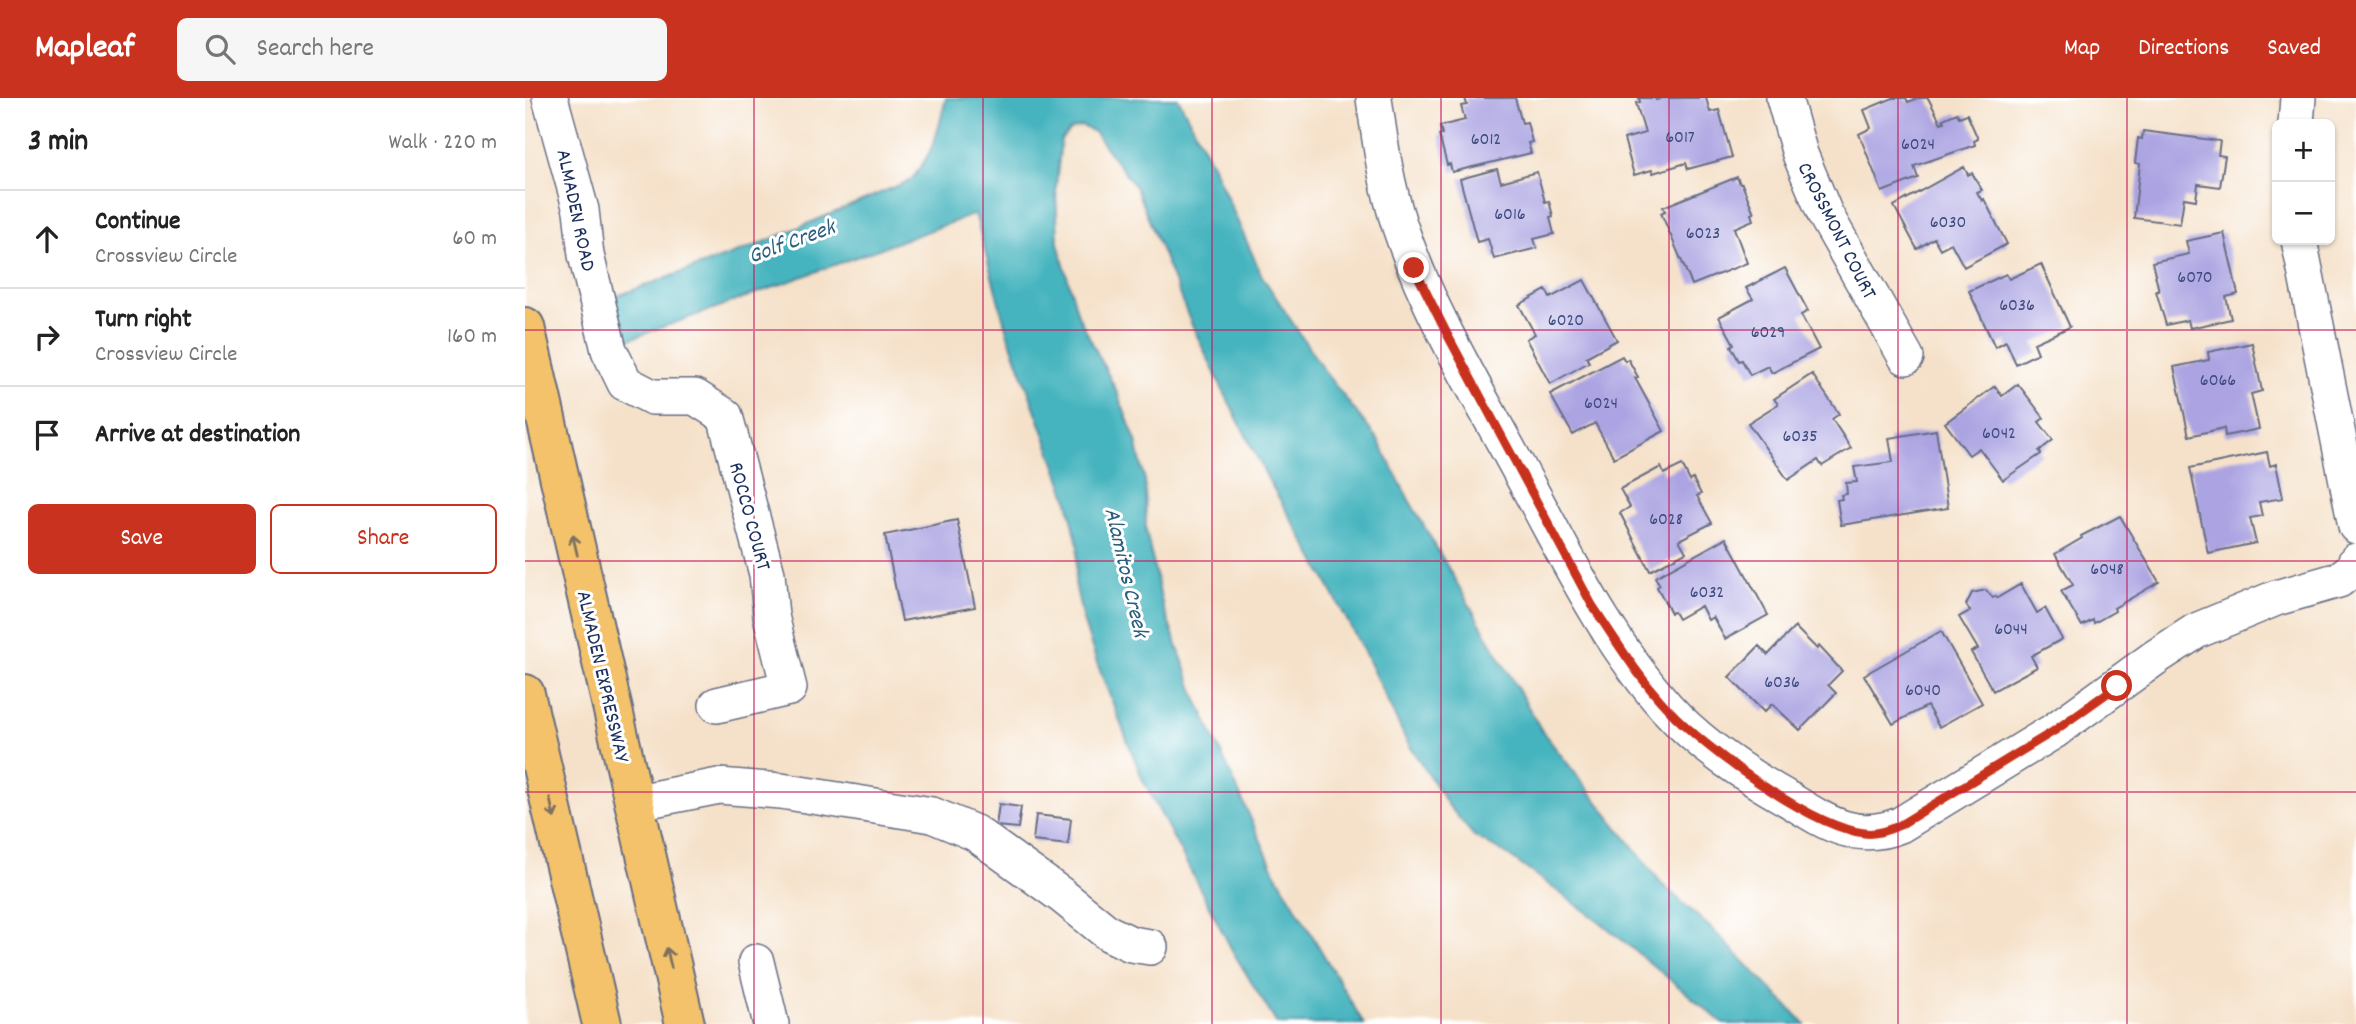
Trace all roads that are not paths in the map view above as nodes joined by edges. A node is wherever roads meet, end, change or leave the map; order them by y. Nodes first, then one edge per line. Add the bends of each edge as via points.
1 (550, 98) edge
2 (1374, 98) edge
3 (1784, 98) edge
4 (2298, 98) edge
5 (2297, 119) edge
6 (2299, 245) edge
7 (525, 327) edge
8 (609, 350) joint
9 (1906, 357) dead end
10 (2356, 526) edge
11 (2356, 561) edge
12 (525, 694) edge
13 (717, 705) dead end
14 (633, 803) junction
15 (1150, 947) dead end
16 (755, 962) dead end
17 (602, 1024) edge
18 (685, 1024) edge
19 (771, 1024) edge

1 - 8 street, ALMADEN ROAD via 581,210 586,256
2 - 11 street via 1384,167 1414,268 1592,605 1644,682 1695,736 1758,782 1822,820 1867,834 1900,825 2064,724 2196,631 2276,598 2339,580
3 - 9 street, CROSSMONT COURT via 1800,154 1825,214
4 - 5 street
6 - 10 street
14 -> 7 main road, ALMADEN EXPRESSWAY
8 - 13 street, ROCCO COURT via 625,383 652,397 695,397 725,416 767,575 771,616 789,688
12 -> 17 main road
14 - 15 street via 719,786 932,815 975,833 1108,933
18 -> 14 main road, ALMADEN EXPRESSWAY
16 - 19 street

